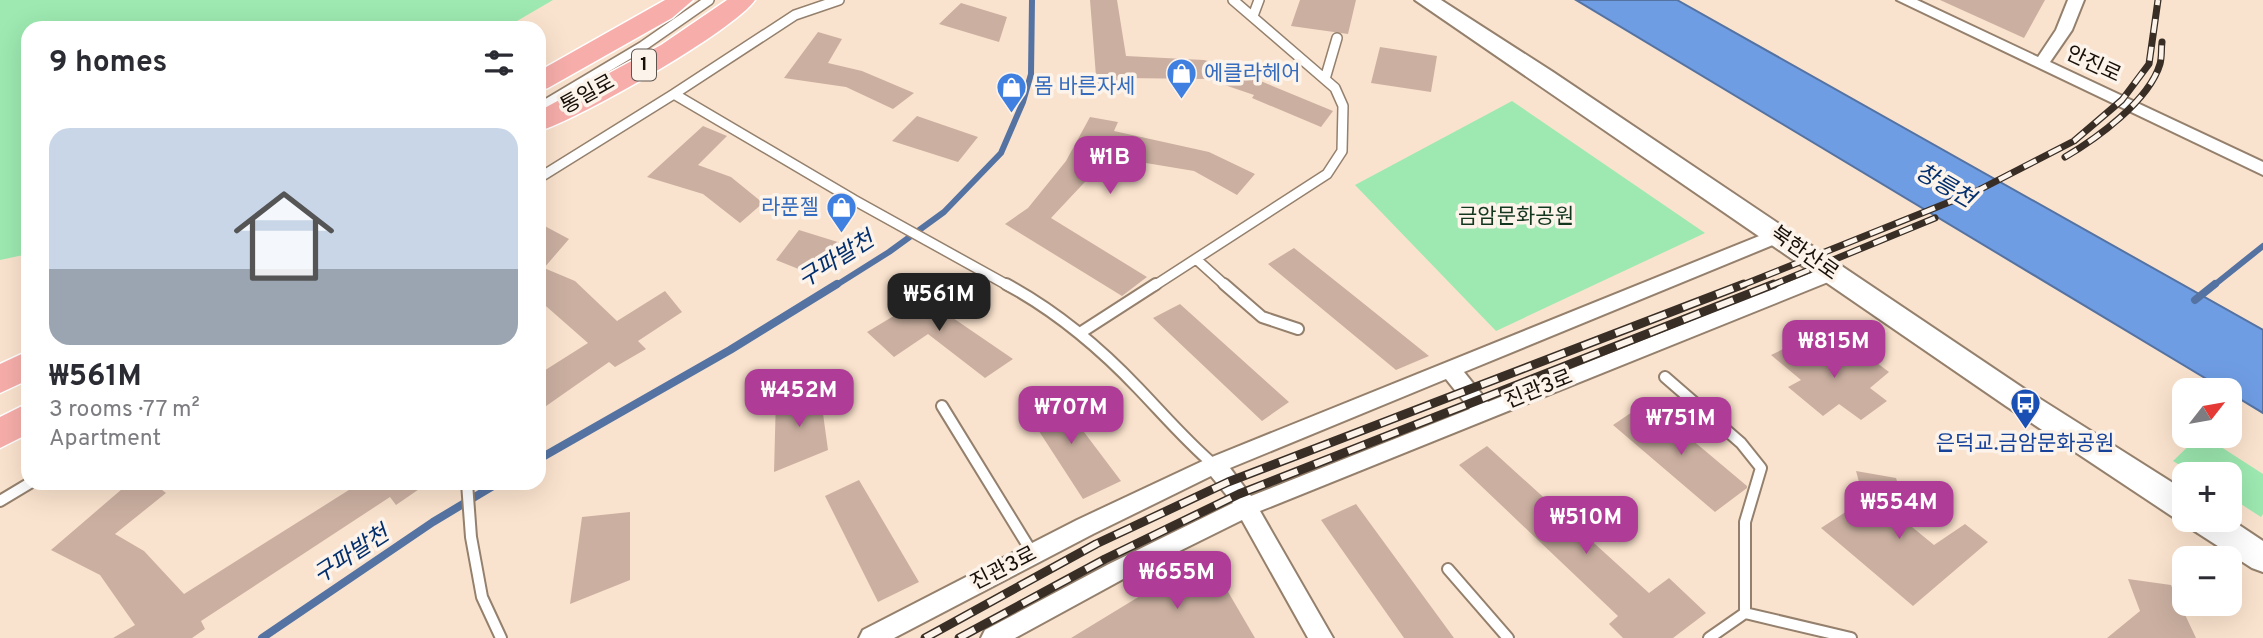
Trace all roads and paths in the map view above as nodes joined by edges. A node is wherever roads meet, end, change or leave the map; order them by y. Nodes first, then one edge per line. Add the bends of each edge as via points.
1 (681, 0) edge
2 (709, 0) edge
3 (743, 0) edge
4 (839, 0) edge
5 (1233, 0) edge
6 (1259, 0) edge
7 (1426, 0) edge
8 (1905, 0) edge
9 (2076, 0) edge
10 (1936, 6) edge
11 (1253, 16) junction
12 (1337, 38) dead end
13 (2041, 64) junction
14 (546, 78) edge
15 (1325, 79) junction
16 (674, 94) junction
17 (546, 104) edge
18 (546, 118) edge
19 (2263, 169) edge
20 (546, 174) edge
21 (1779, 235) junction
22 (1196, 259) junction
23 (1831, 274) junction
24 (1298, 329) dead end
25 (1080, 333) junction
26 (21, 368) edge
27 (1450, 369) junction
28 (1665, 377) dead end
29 (0, 380) edge
30 (942, 407) dead end
31 (1484, 412) junction
32 (21, 421) edge
33 (0, 434) edge
34 (1214, 465) junction
35 (21, 488) edge
36 (468, 490) edge
37 (2172, 499) edge
38 (0, 501) edge
39 (1247, 507) junction
40 (2223, 532) edge
41 (1033, 554) junction
42 (2263, 558) edge
43 (1448, 569) dead end
44 (1745, 612) junction
45 (501, 638) edge
46 (871, 638) edge
47 (993, 638) edge
48 (1321, 638) edge
49 (1508, 638) edge
50 (1709, 638) edge
51 (1852, 638) edge

1 - 14 main road, 통일로 / 1
2 - 17 lane
3 - 18 main road, 통일로 / 1 via 679,46
4 - 16 lane via 795,15
5 - 11 lane
6 - 11 lane
7 - 21 main road, 북한산로
8 - 10 street, 안진로
9 - 13 street via 2064,30
10 - 13 street, 안진로
11 - 15 lane
12 - 15 lane
13 - 19 street, 안진로
15 - 22 lane via 1343,106 1342,151 1327,174
16 - 20 lane
16 - 25 lane via 1032,298
21 - 23 main road, 북한산로
21 - 27 street, 진관3로
22 - 24 lane via 1262,317
22 - 25 lane
23 - 31 street, 진관3로
23 - 37 main road, 북한산로
25 - 34 lane
26 - 29 main road
27 - 31 street
27 - 34 street, 진관3로
28 - 44 lane via 1741,443 1761,468 1749,495 1742,534
30 - 41 lane
31 - 39 street, 진관3로
32 - 33 main road
34 - 39 street
34 - 41 street, 진관3로
35 - 38 lane
36 - 45 lane via 482,597
39 - 47 street, 진관3로
39 - 48 street
40 - 42 main road
41 - 46 street, 진관3로
43 - 49 lane
44 - 50 lane
44 - 51 lane

